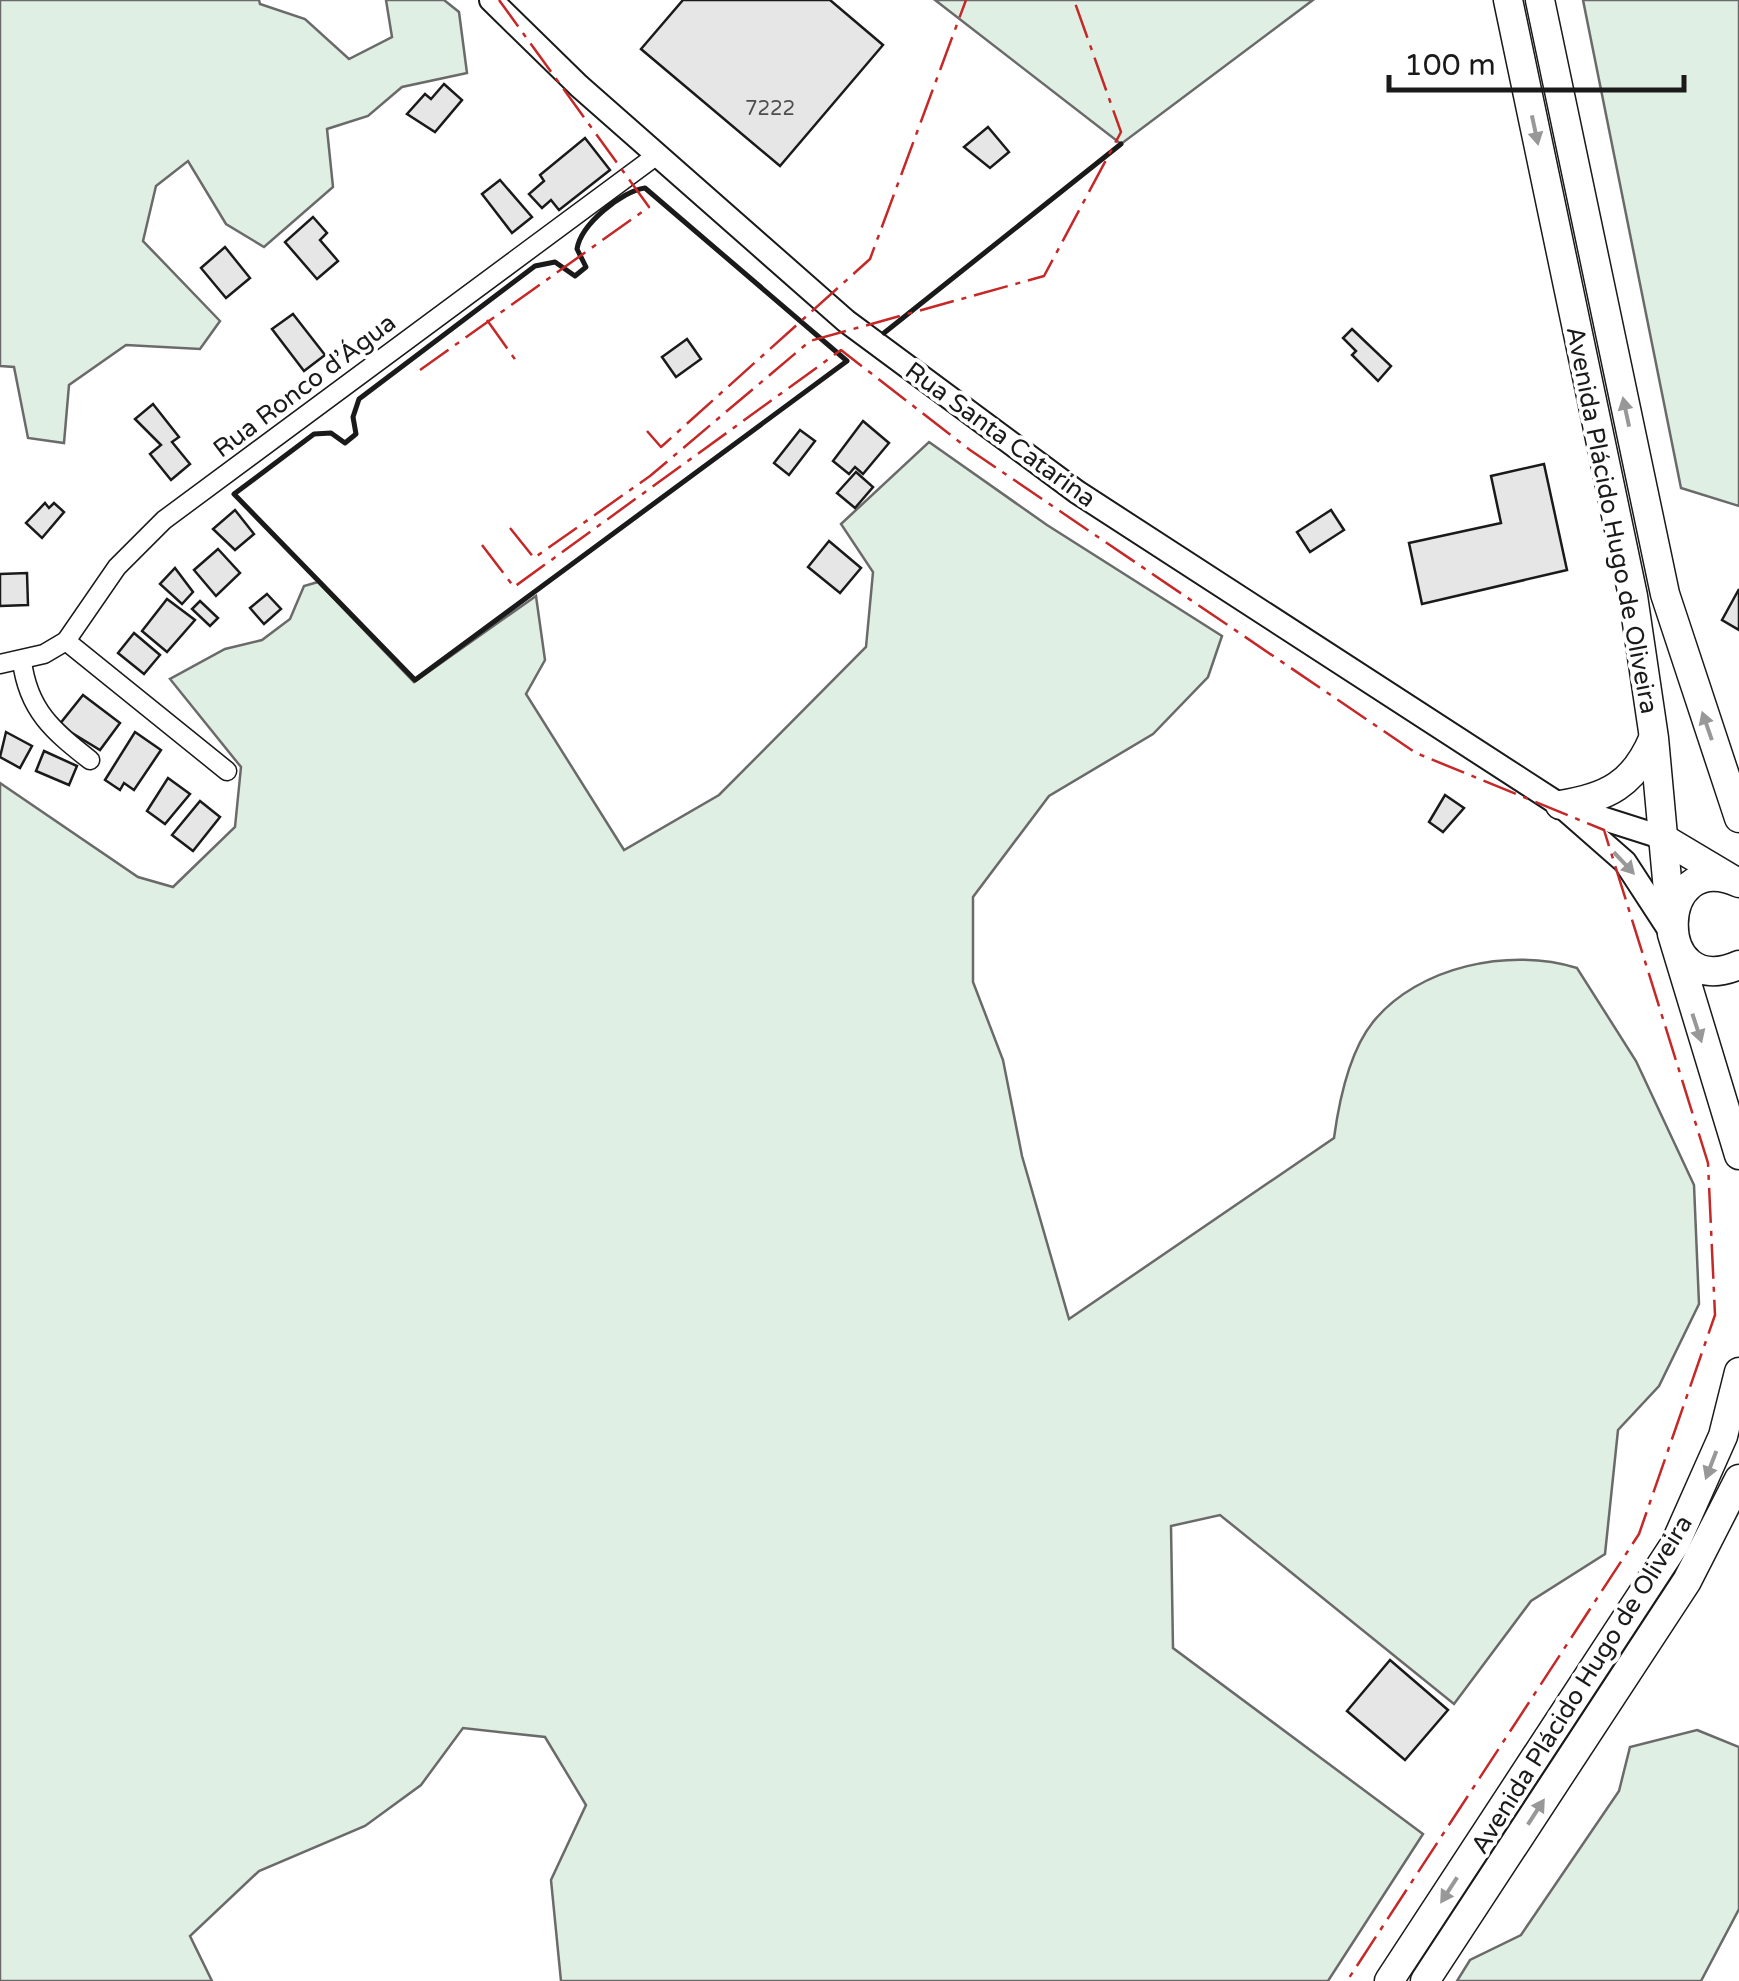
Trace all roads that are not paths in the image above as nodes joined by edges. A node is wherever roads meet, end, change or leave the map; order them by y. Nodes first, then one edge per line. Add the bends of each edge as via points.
1 (492, 0) edge
2 (1508, 0) edge
3 (1540, 0) edge
4 (657, 156) junction
5 (66, 641) junction
6 (22, 661) junction
7 (0, 664) edge
8 (1654, 738) junction
9 (90, 760) dead end
10 (227, 771) dead end
11 (1560, 805) junction
12 (1739, 818) edge
13 (1662, 837) junction
14 (1736, 882) edge
15 (1672, 934) junction
16 (1739, 965) edge
17 (1707, 969) junction
18 (1739, 978) edge
19 (1739, 1155) edge
20 (1739, 1372) edge
21 (1739, 1479) edge
22 (1389, 1981) edge
23 (1425, 1981) edge

1 - 4 street, Rua Santa Catarina
2 -> 8 main road, Avenida Plácido Hugo de Oliveira via 1632,596
12 -> 3 main road, Avenida Plácido Hugo de Oliveira via 1664,594
4 - 5 street, Rua Ronco d’Água via 164,520 118,567
4 - 11 street, Rua Santa Catarina via 846,321 1077,492
5 - 6 street
5 - 10 street
6 - 7 street
6 - 9 street via 37,712
8 - 11 main road via 1631,779 1604,796
8 - 13 main road, Avenida Plácido Hugo de Oliveira
11 - 13 street, Rua Santa Catarina
11 -> 15 street, Rua Santa Catarina via 1625,862
13 - 14 main road, Rua Santa Catarina
13 - 15 main road, Avenida Plácido Hugo de Oliveira
14 - 15 main road via 1720,877 1693,885 1675,906
15 - 17 main road via 1684,957
15 -> 19 main road, Avenida Plácido Hugo de Oliveira
16 - 17 main road
17 - 18 main road
20 -> 22 main road, Avenida Plácido Hugo de Oliveira via 1723,1436 1675,1544
23 -> 21 main road, Avenida Plácido Hugo de Oliveira via 1687,1581

